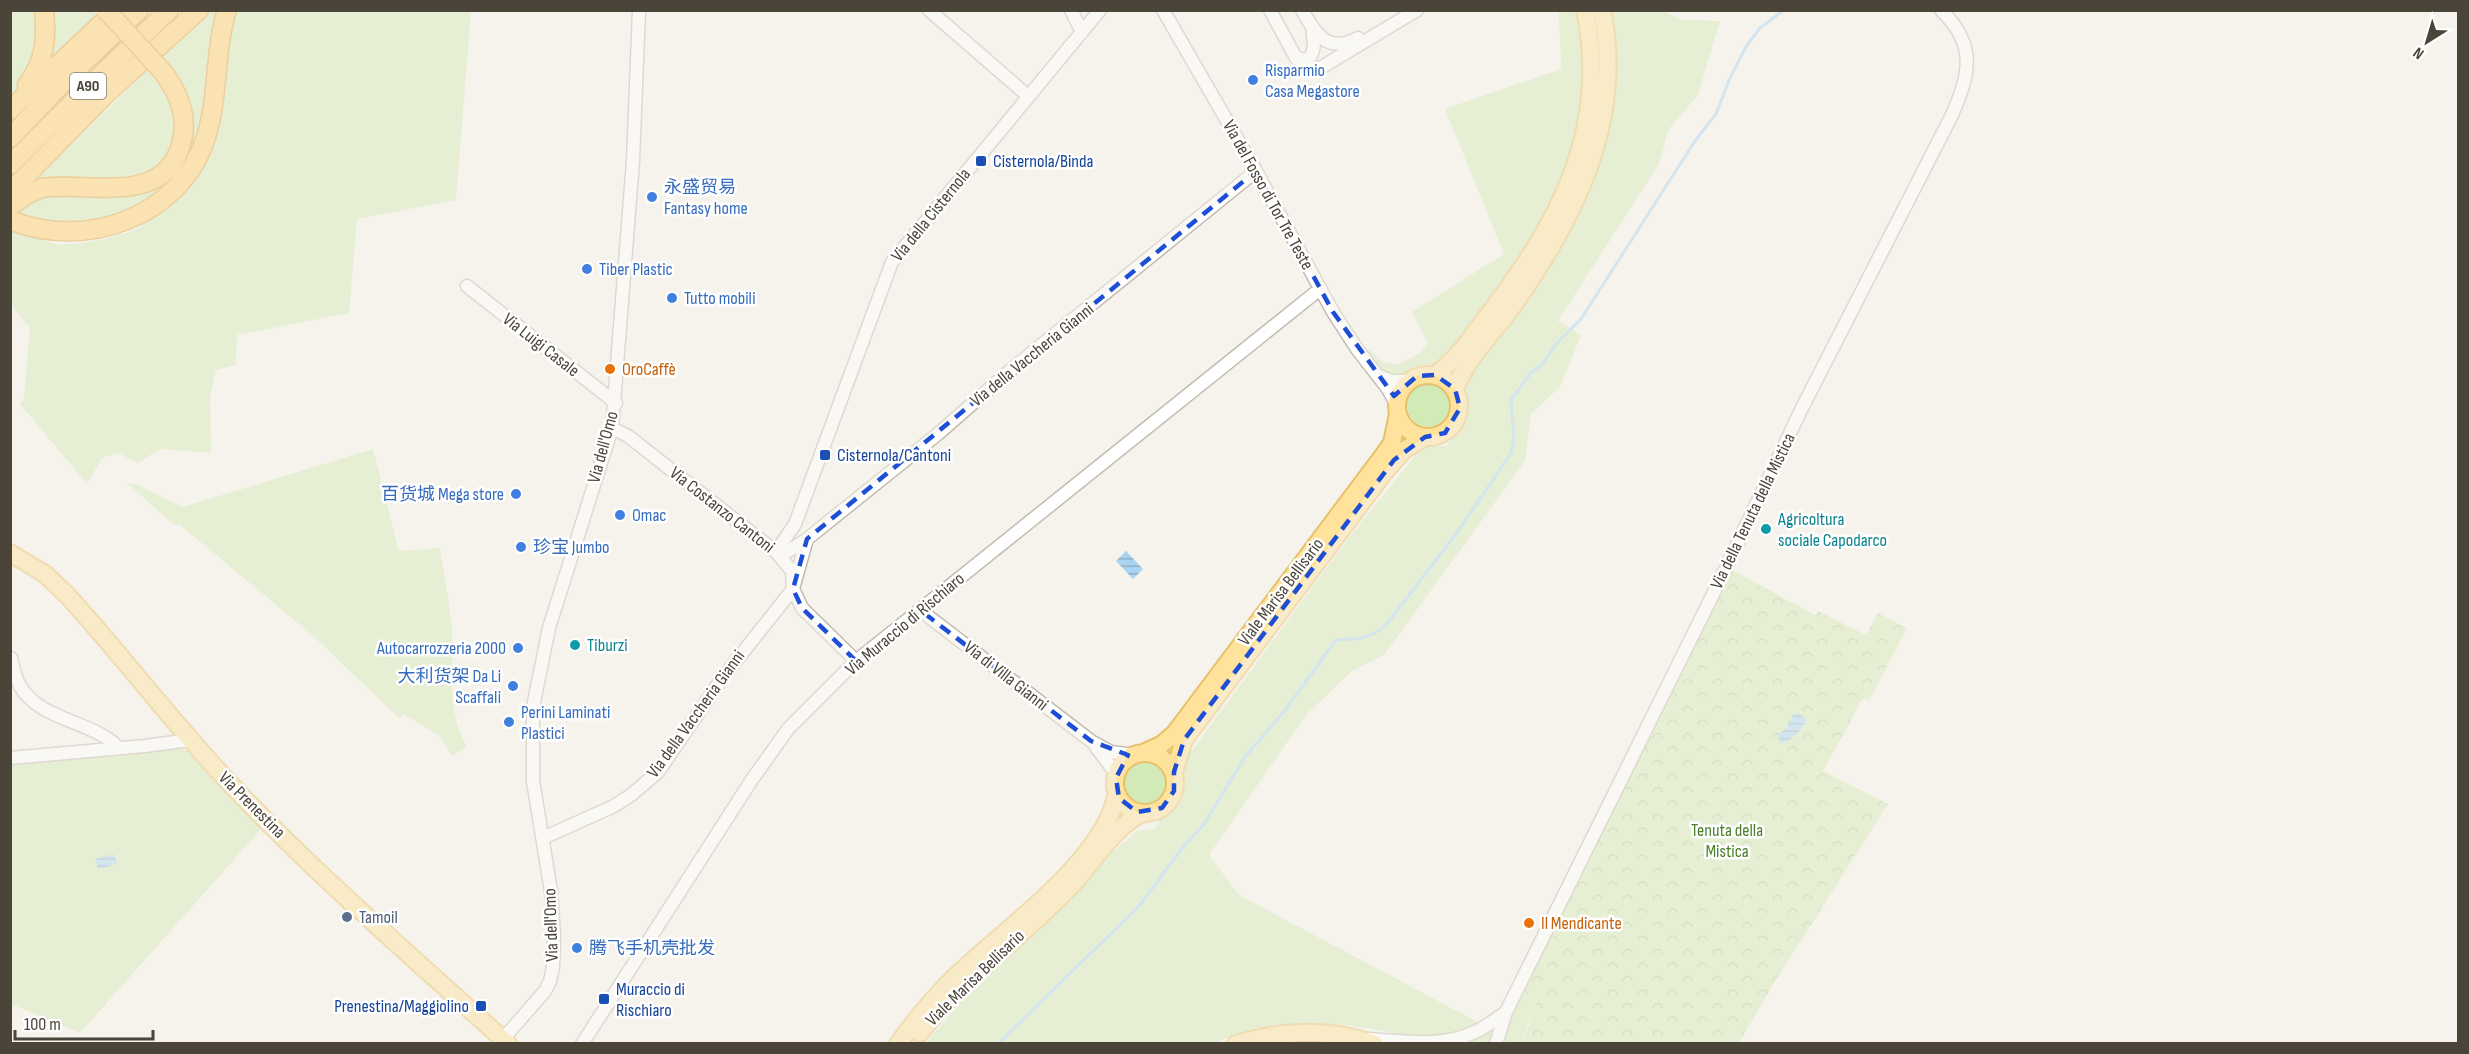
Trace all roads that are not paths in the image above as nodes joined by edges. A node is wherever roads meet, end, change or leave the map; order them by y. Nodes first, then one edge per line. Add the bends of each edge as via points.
1 (44, 10) edge
2 (105, 10) edge
3 (116, 10) edge
4 (140, 10) edge
5 (169, 10) edge
6 (199, 10) edge
7 (227, 10) edge
8 (639, 10) edge
9 (929, 10) edge
10 (1071, 10) edge
11 (1100, 10) edge
12 (1163, 10) edge
13 (1270, 10) edge
14 (1302, 10) edge
15 (1402, 10) edge
16 (1417, 10) edge
17 (1585, 10) edge
18 (1941, 10) edge
19 (1602, 13) edge
20 (1312, 27) junction
21 (1082, 32) junction
22 (1295, 56) junction
23 (1028, 96) junction
24 (10, 109) edge
25 (10, 138) edge
26 (10, 165) edge
27 (1256, 171) junction
28 (10, 192) edge
29 (10, 206) edge
30 (11, 220) edge
31 (467, 286) dead end
32 (1320, 289) junction
33 (1435, 375) junction
34 (1378, 376) junction
35 (1409, 381) junction
36 (1455, 389) junction
37 (616, 403) junction
38 (1397, 409) junction
39 (612, 428) junction
40 (1425, 437) junction
41 (794, 528) junction
42 (807, 539) junction
43 (776, 552) junction
44 (10, 553) edge
45 (793, 589) junction
46 (920, 610) junction
47 (11, 658) edge
48 (856, 661) junction
49 (190, 740) junction
50 (1091, 741) junction
51 (119, 748) junction
52 (1138, 754) junction
53 (10, 758) edge
54 (1174, 772) junction
55 (1117, 775) junction
56 (1117, 793) junction
57 (1142, 813) junction
58 (543, 838) junction
59 (1506, 1012) junction
60 (505, 1041) edge
61 (1368, 1041) edge
62 (582, 1044) edge
63 (898, 1044) edge
64 (912, 1044) edge
65 (1236, 1044) edge
66 (1496, 1044) edge

1 - 24 highway via 43,58
2 - 29 highway, bridge via 163,72 178,95 184,129 178,153 161,175 150,182 134,187 42,188
3 - 24 highway
4 - 25 highway, A90
5 - 26 highway, A90
6 - 28 highway via 108,92
7 - 30 highway via 206,139 196,161 171,194 143,213 95,230 46,230
8 - 37 street, Via dell'Omo
9 - 23 street
10 - 21 street
11 - 21 street, Via della Cisternola
12 - 27 street, Via del Fosso di Tor Tre Teste
13 - 22 street
14 - 20 street
15 - 20 street via 1345,44 1326,41
16 - 22 street via 1317,70 1302,68
17 - 33 main road via 1592,58 1591,104 1564,196 1514,281 1455,358
18 - 59 street, Via della Tenuta della Mistica via 1960,32 1967,55 1952,115 1802,408
19 - 36 main road via 1607,49 1606,96 1598,140 1582,188 1550,249 1518,299 1465,368
20 - 22 street via 1312,55 1302,60
21 - 23 street, Via della Cisternola
23 - 41 street, Via della Cisternola via 892,262
27 - 32 street, Via del Fosso di Tor Tre Teste
27 - 42 street, Via della Vaccheria Gianni
31 - 37 street, Via Luigi Casale
32 - 34 street, Via del Fosso di Tor Tre Teste
32 - 46 street, Via Muraccio di Rischiaro
33 - 35 main road via 1417,376
33 - 36 main road
34 - 35 street
34 - 38 street, Via del Fosso di Tor Tre Teste
35 - 38 main road via 1402,387
36 - 40 main road via 1460,408 1458,418 1445,433
37 - 39 street, Via dell'Omo
38 - 40 main road via 1408,430
38 - 52 main road, Viale Marisa Bellisario via 1392,442 1385,453 1190,714 1167,742
39 - 43 street, Via Costanzo Cantoni via 628,436
39 - 58 street, Via dell'Omo via 555,607 534,693 536,804
40 - 54 main road, Viale Marisa Bellisario via 1404,450 1376,484 1184,740
41 - 42 street
41 - 43 street, Via della Cisternola
42 - 43 street, Via della Vaccheria Gianni via 787,552
42 - 45 street, Via della Vaccheria Gianni
43 - 45 street, Via Costanzo Cantoni via 792,571
44 - 49 main road, Via Prenestina via 45,574 68,596
45 - 48 street, Via Costanzo Cantoni via 802,608
45 - 58 street, Via della Vaccheria Gianni via 721,680 658,772 631,795
46 - 48 street, Via Muraccio di Rischiaro
46 - 50 street, Via di Villa Gianni
47 - 51 street via 18,683 33,701 97,732
48 - 62 street, Via Muraccio di Rischiaro via 788,729
49 - 51 street
49 - 60 main road, Via Prenestina via 269,824
50 - 52 street, Via di Villa Gianni via 1111,752
50 - 55 street, Via di Villa Gianni
51 - 53 street
52 - 54 main road via 1161,757
52 - 55 main road via 1123,763
54 - 57 main road via 1174,791 1168,802 1158,810
55 - 56 main road
56 - 57 main road via 1127,807
56 - 63 main road, Viale Marisa Bellisario via 1105,827 1074,865 958,974
57 - 64 main road, Viale Marisa Bellisario via 1119,828 1071,886 966,982
58 - 60 street, Via dell'Omo via 554,934 552,976
59 - 61 street via 1474,1033 1453,1040
59 - 66 street, Via della Tenuta della Mistica
61 - 65 main road via 1315,1032

